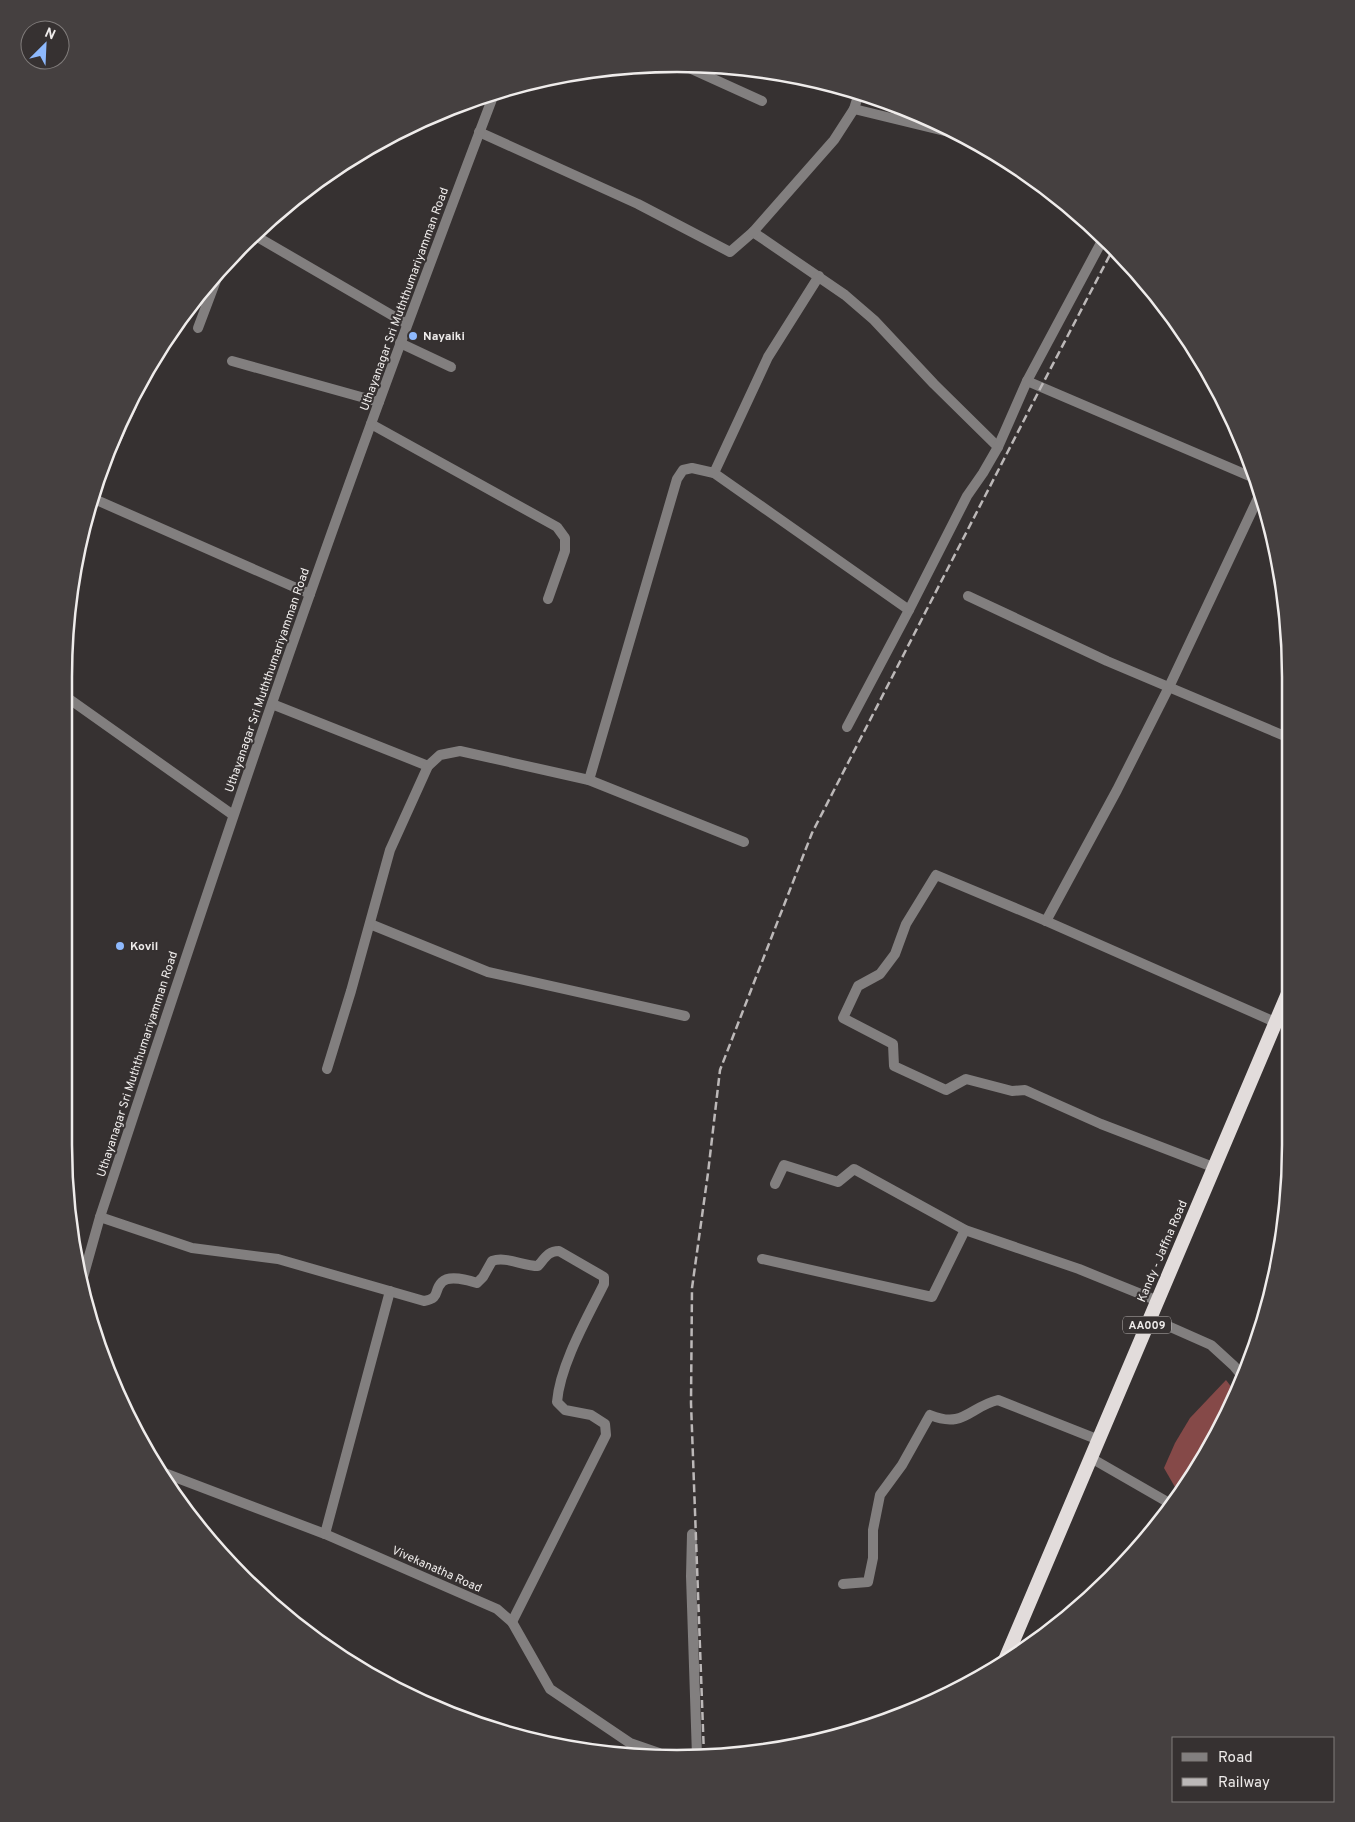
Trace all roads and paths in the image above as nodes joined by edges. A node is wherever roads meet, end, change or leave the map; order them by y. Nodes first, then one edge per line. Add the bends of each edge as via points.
1 (701, 73) edge
2 (857, 100) edge
3 (762, 101) dead end
4 (491, 103) edge
5 (854, 110) junction
6 (927, 127) edge
7 (479, 132) junction
8 (753, 232) junction
9 (261, 239) edge
10 (1100, 245) edge
11 (819, 276) junction
12 (211, 293) edge
13 (407, 324) junction
14 (198, 328) dead end
15 (400, 343) junction
16 (232, 361) dead end
17 (451, 368) dead end
18 (1027, 381) junction
19 (379, 402) junction
20 (371, 424) junction
21 (998, 448) junction
22 (714, 473) junction
23 (1247, 475) edge
24 (99, 501) edge
25 (1256, 502) edge
26 (310, 594) junction
27 (968, 596) dead end
28 (548, 598) dead end
29 (909, 610) junction
30 (1169, 687) junction
31 (72, 701) edge
32 (272, 704) junction
33 (847, 727) dead end
34 (1282, 735) edge
35 (428, 766) junction
36 (589, 780) junction
37 (233, 815) junction
38 (744, 842) dead end
39 (1046, 921) junction
40 (370, 924) junction
41 (1282, 1006) edge
42 (685, 1016) dead end
43 (1275, 1022) junction
44 (327, 1069) dead end
45 (1213, 1167) junction
46 (775, 1184) dead end
47 (100, 1217) junction
48 (966, 1230) junction
49 (762, 1258) dead end
50 (85, 1269) edge
51 (390, 1292) junction
52 (1158, 1301) junction
53 (1150, 1318) junction
54 (1238, 1371) edge
55 (1099, 1440) junction
56 (1091, 1458) junction
57 (171, 1475) edge
58 (1166, 1501) edge
59 (325, 1534) junction
60 (692, 1534) dead end
61 (843, 1584) dead end
62 (512, 1622) junction
63 (1009, 1651) edge
64 (644, 1748) edge
65 (697, 1749) edge

1 - 3 street
2 - 5 street
4 - 7 street, Uthayanagar Sri Muththumariyamman Road
5 - 6 street
5 - 8 street via 834,140
7 - 8 street via 638,204 730,252
7 - 13 street, Uthayanagar Sri Muththumariyamman Road
8 - 11 street
9 - 13 street
10 - 18 street
11 - 21 street via 874,320
11 - 22 street via 768,357
12 - 14 street
13 - 15 street, Uthayanagar Sri Muththumariyamman Road
15 - 17 street
15 - 19 street, Uthayanagar Sri Muththumariyamman Road
16 - 19 street
18 - 21 street
18 - 23 street
19 - 20 street, Uthayanagar Sri Muththumariyamman Road
20 - 26 street, Uthayanagar Sri Muththumariyamman Road
20 - 28 street via 557,527 565,538 565,551
21 - 29 street via 967,496
22 - 29 street
22 - 36 street via 692,468 683,470 677,479
24 - 26 street
25 - 30 street
26 - 32 street, Uthayanagar Sri Muththumariyamman Road
27 - 30 street
29 - 33 street
30 - 34 street
30 - 39 street
31 - 37 street
32 - 35 street
32 - 37 street, Uthayanagar Sri Muththumariyamman Road
35 - 36 street via 440,755 460,751
35 - 40 street via 390,850
36 - 38 street
37 - 47 street, Uthayanagar Sri Muththumariyamman Road
39 - 43 street
39 - 45 street via 936,875 906,924 896,954 880,974 858,986 843,1018 893,1044 894,1066 946,1090 966,1080 1012,1091 1025,1090 1101,1124
40 - 42 street via 488,972
40 - 44 street
41 - 43 highway, Kandy - Jaffna Road / AA009
43 - 45 highway, Kandy - Jaffna Road / AA009
45 - 52 highway, Kandy - Jaffna Road / AA009
46 - 48 street via 784,1165 838,1182 854,1169
47 - 50 street, Uthayanagar Sri Muththumariyamman Road
47 - 51 street via 192,1248 278,1259
48 - 49 street via 932,1297
48 - 52 street via 1079,1269
51 - 59 street
51 - 62 street via 424,1301 436,1296 442,1281 448,1278 477,1282 492,1260 499,1258 538,1266 553,1251 559,1251 604,1277 604,1284 575,1342 557,1402 564,1410 591,1415 605,1424 606,1435
52 - 53 highway, Kandy - Jaffna Road / AA009
53 - 54 street via 1211,1345
53 - 55 highway, Kandy - Jaffna Road / AA009
55 - 56 highway, Kandy - Jaffna Road / AA009
55 - 61 street via 998,1400 985,1403 955,1420 941,1420 930,1415 902,1465 880,1495 868,1582
56 - 58 street
56 - 63 highway, Kandy - Jaffna Road / AA009
57 - 59 street, Vivekanatha Road
59 - 62 street, Vivekanatha Road via 497,1609
60 - 65 street
62 - 64 street, Vivekanatha Road via 550,1689 630,1744

